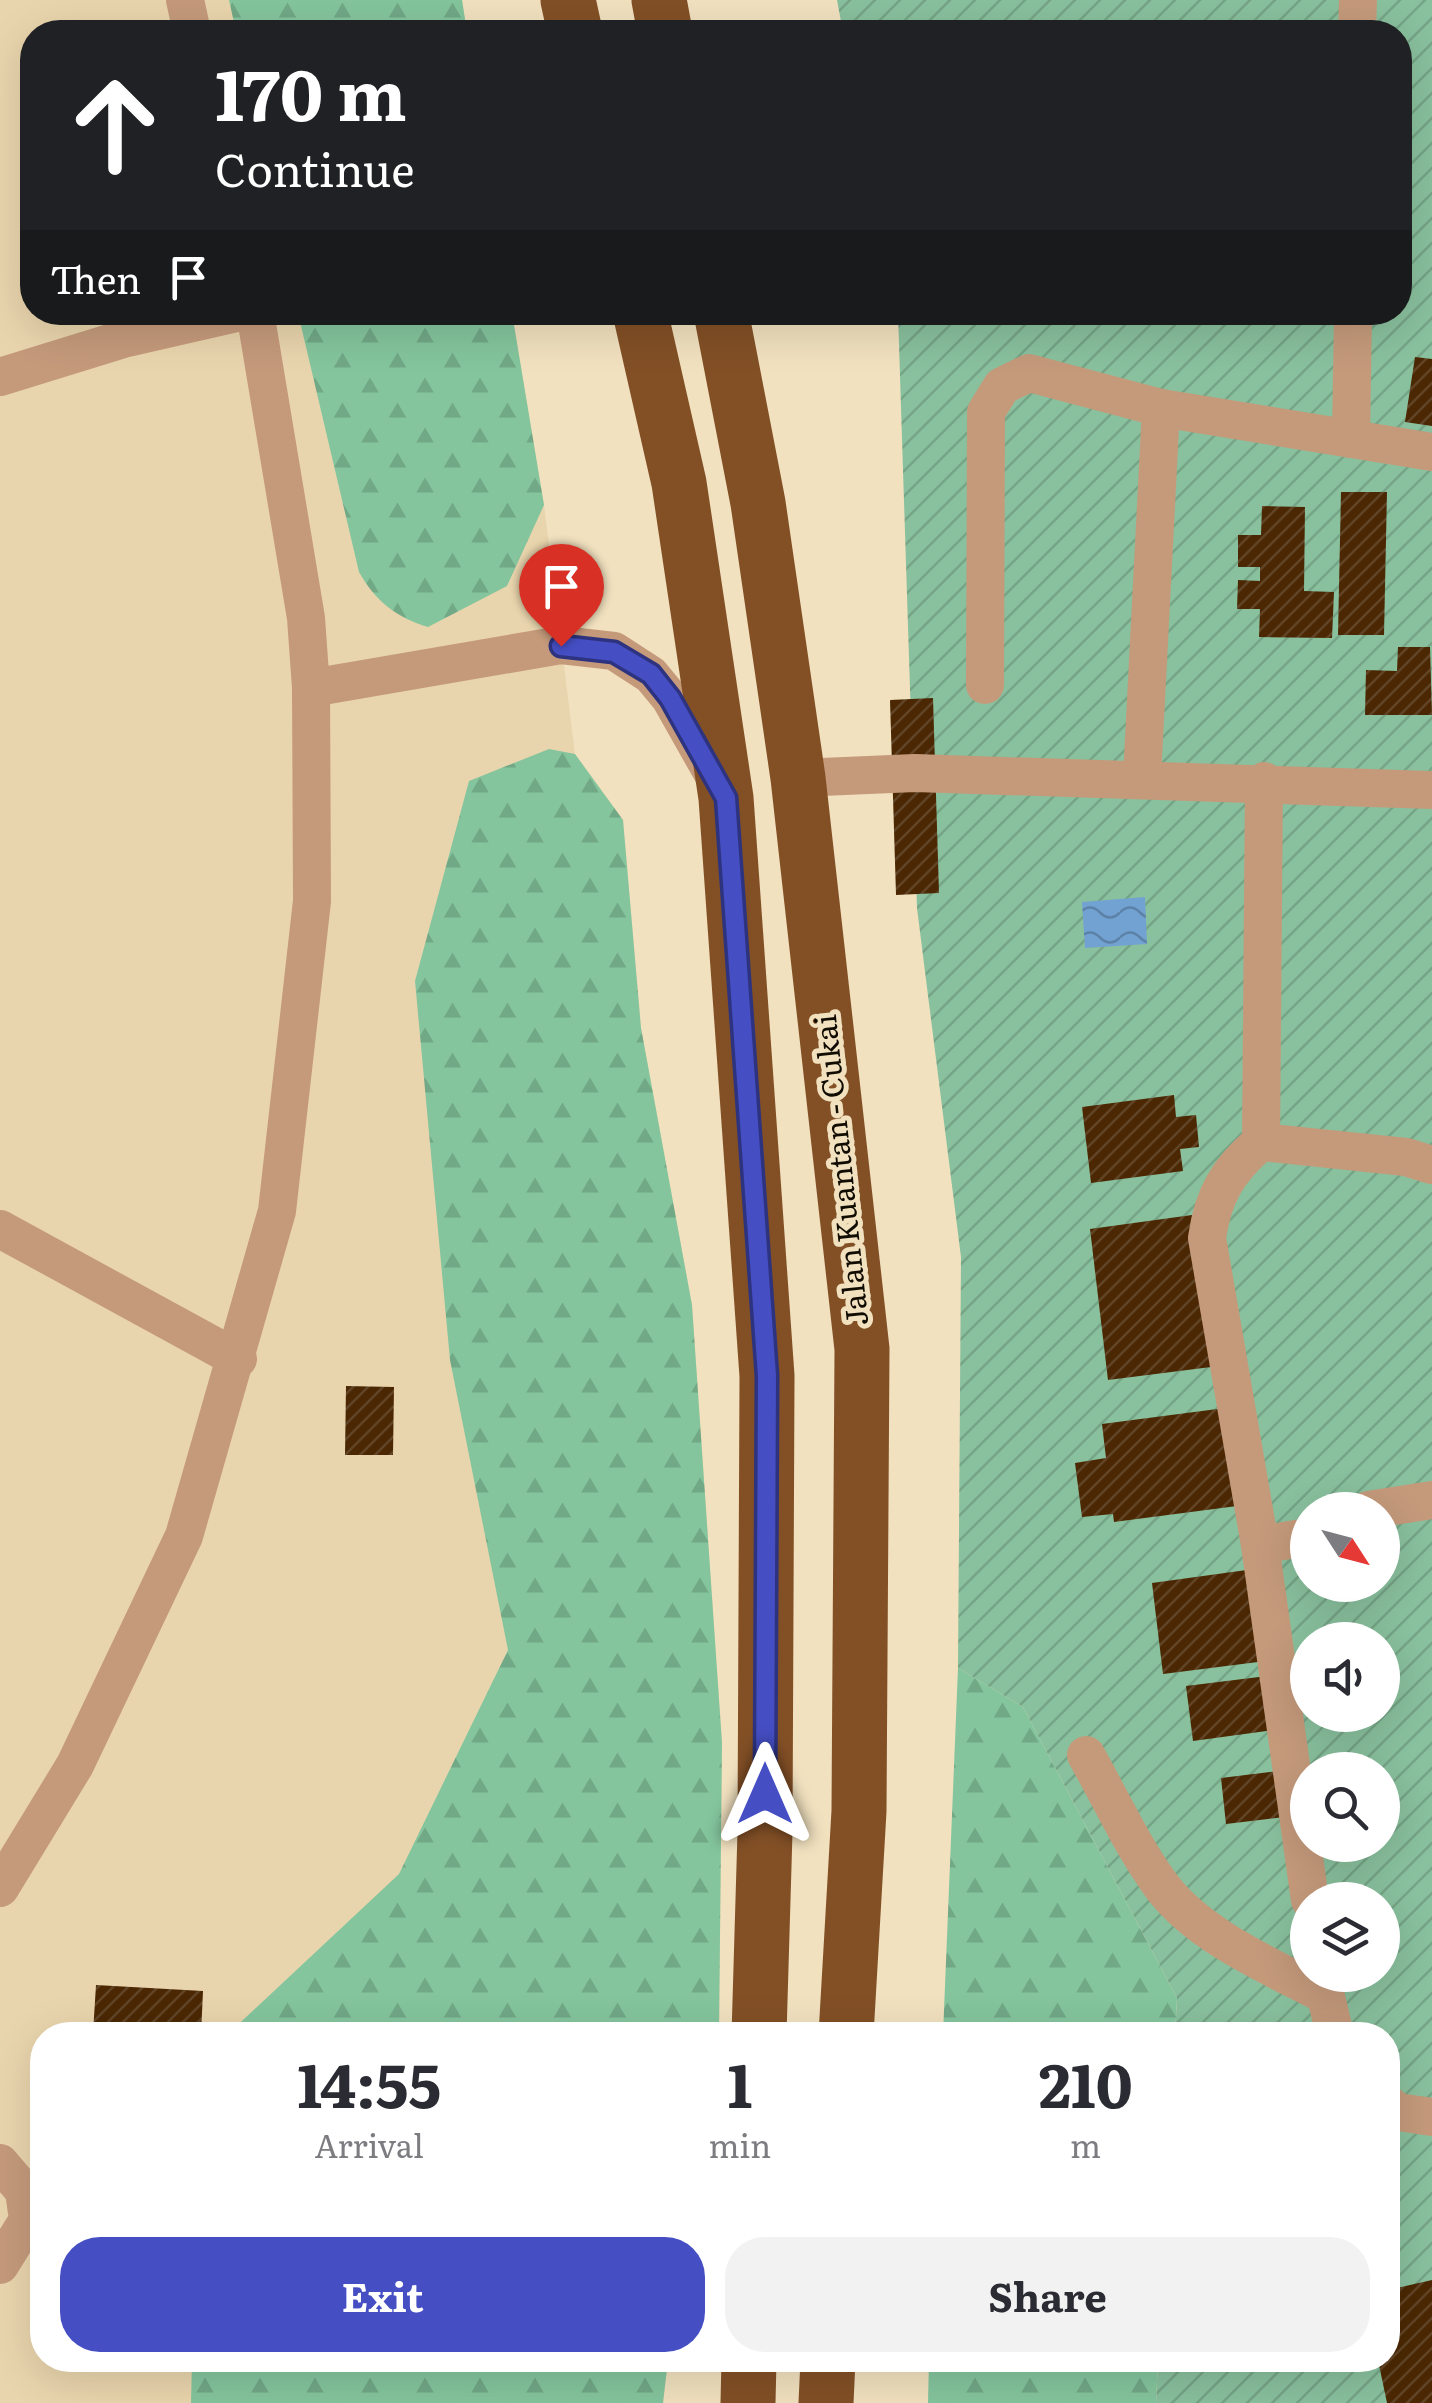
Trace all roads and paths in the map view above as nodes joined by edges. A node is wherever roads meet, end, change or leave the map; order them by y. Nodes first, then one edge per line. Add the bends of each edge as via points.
1 (184, 325) edge
2 (256, 325) edge
3 (643, 325) edge
4 (723, 325) edge
5 (1353, 325) edge
6 (0, 376) edge
7 (1162, 408) junction
8 (1351, 439) junction
9 (1432, 452) edge
10 (985, 685) dead end
11 (311, 688) junction
12 (798, 778) junction
13 (1142, 778) junction
14 (1264, 781) junction
15 (1432, 790) edge
16 (726, 798) junction
17 (1261, 1142) junction
18 (1432, 1165) edge
19 (0, 1229) edge
20 (238, 1359) junction
21 (1432, 1500) edge
22 (1400, 1505) edge
23 (1290, 1540) edge
24 (1260, 1545) junction
25 (1086, 1755) dead end
26 (1307, 1882) edge
27 (0, 1888) edge
28 (1290, 1972) edge
29 (1324, 1992) edge
30 (759, 2022) edge
31 (847, 2022) edge
32 (1332, 2022) edge
33 (1400, 2112) edge
34 (1432, 2117) edge
35 (0, 2163) edge
36 (0, 2265) edge
37 (749, 2372) edge
38 (827, 2372) edge
39 (748, 2403) edge
40 (826, 2403) edge

1 - 6 street
2 - 11 street via 306,618
3 - 16 highway via 678,482
4 - 12 highway, Jalan Kuantan - Cukai via 758,503
5 - 8 street
7 - 8 street
7 - 10 street via 1029,373 1002,386 986,412
7 - 13 street
8 - 9 street
11 - 16 street via 561,646 614,652 651,674 670,698
11 - 20 street via 312,901 277,1211
12 - 13 street
12 - 31 highway, Jalan Kuantan - Cukai via 862,1350 859,1811
13 - 14 street
14 - 15 street
14 - 17 street
16 - 30 highway via 767,1376
17 - 18 street
17 - 24 street via 1236,1163 1212,1201 1207,1238
19 - 20 street
20 - 27 street via 184,1536 76,1765
21 - 22 street
23 - 24 street
24 - 26 street
25 - 28 street via 1165,1891 1253,1958
29 - 32 street
33 - 34 street
35 - 36 street via 24,2191 28,2220
37 - 39 highway
38 - 40 highway

